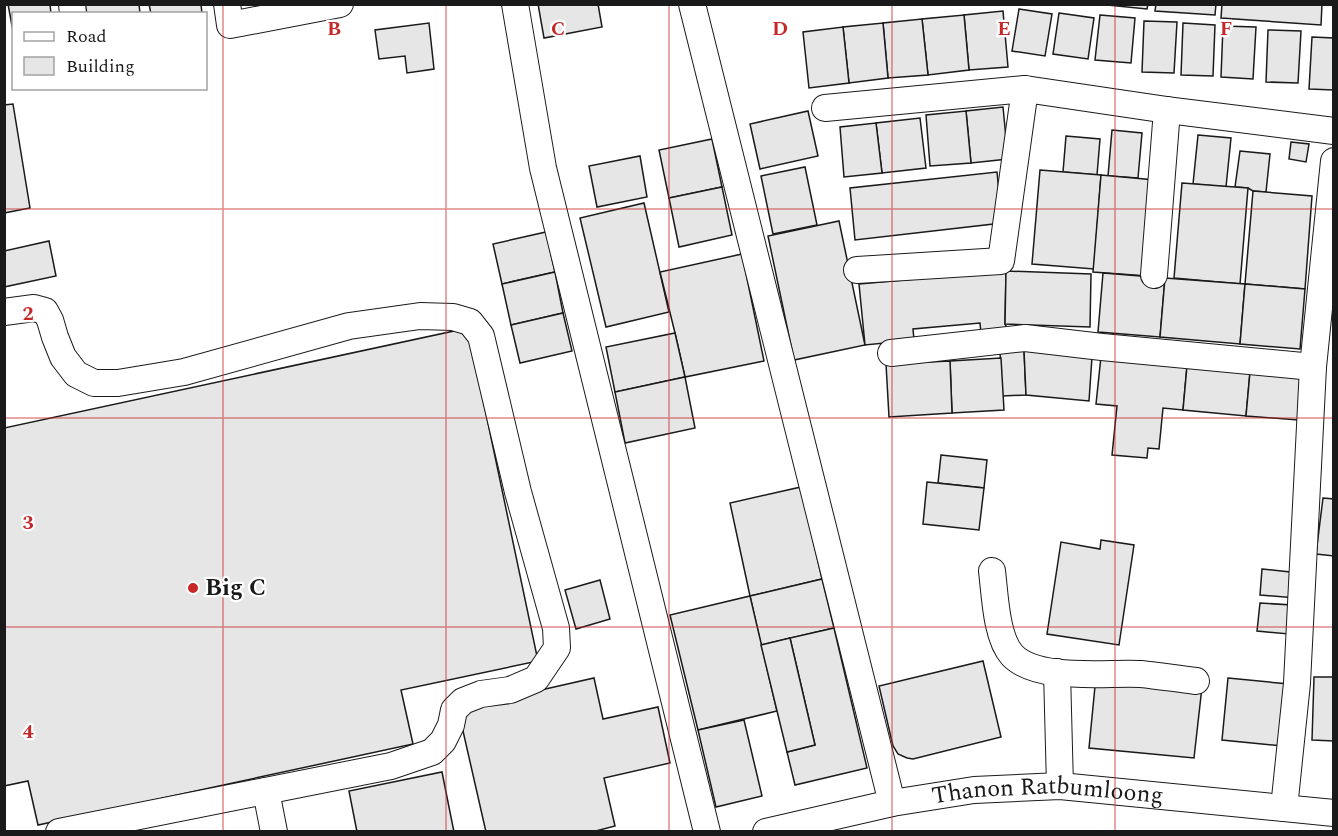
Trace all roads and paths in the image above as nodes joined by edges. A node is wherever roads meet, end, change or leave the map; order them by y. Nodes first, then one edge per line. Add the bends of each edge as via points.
1 (227, 4) edge
2 (340, 4) edge
3 (515, 4) edge
4 (692, 4) edge
5 (1025, 89) junction
6 (825, 108) dead end
7 (1167, 110) junction
8 (1334, 132) edge
9 (1334, 161) edge
10 (857, 270) dead end
11 (1154, 275) dead end
12 (4, 312) edge
13 (1326, 317) edge
14 (891, 353) dead end
15 (1313, 367) junction
16 (992, 572) dead end
17 (1057, 672) junction
18 (1196, 681) dead end
19 (1060, 786) junction
20 (266, 791) junction
21 (892, 803) junction
22 (1284, 808) junction
23 (1334, 813) edge
24 (177, 820) edge
25 (59, 831) edge
26 (274, 831) edge
27 (707, 831) edge
28 (766, 831) edge

1 - 2 street via 230,25
3 - 27 street via 543,168
4 - 21 street
5 - 6 street
5 - 7 street
5 - 10 street via 1001,261
7 - 8 street
7 - 11 street
9 - 13 street
12 - 20 street via 33,308 45,311 63,357 76,374 94,383 184,372 350,326 420,316 470,322 482,336 518,492 556,628 557,648 536,680 463,701 454,710 443,741 432,752 391,766
13 - 15 street
14 - 15 street via 1025,338
15 - 22 street via 1298,683
16 - 17 street via 1005,644 1013,656 1031,667
17 - 18 street via 1141,674
17 - 19 street
19 - 21 street, Thanon Ratbumloong via 974,790
19 - 22 street, Thanon Ratbumloong
20 - 24 street
20 - 26 street
21 - 28 street, Thanon Ratbumloong
22 - 23 street, Thanon Ratbumloong
24 - 25 street

